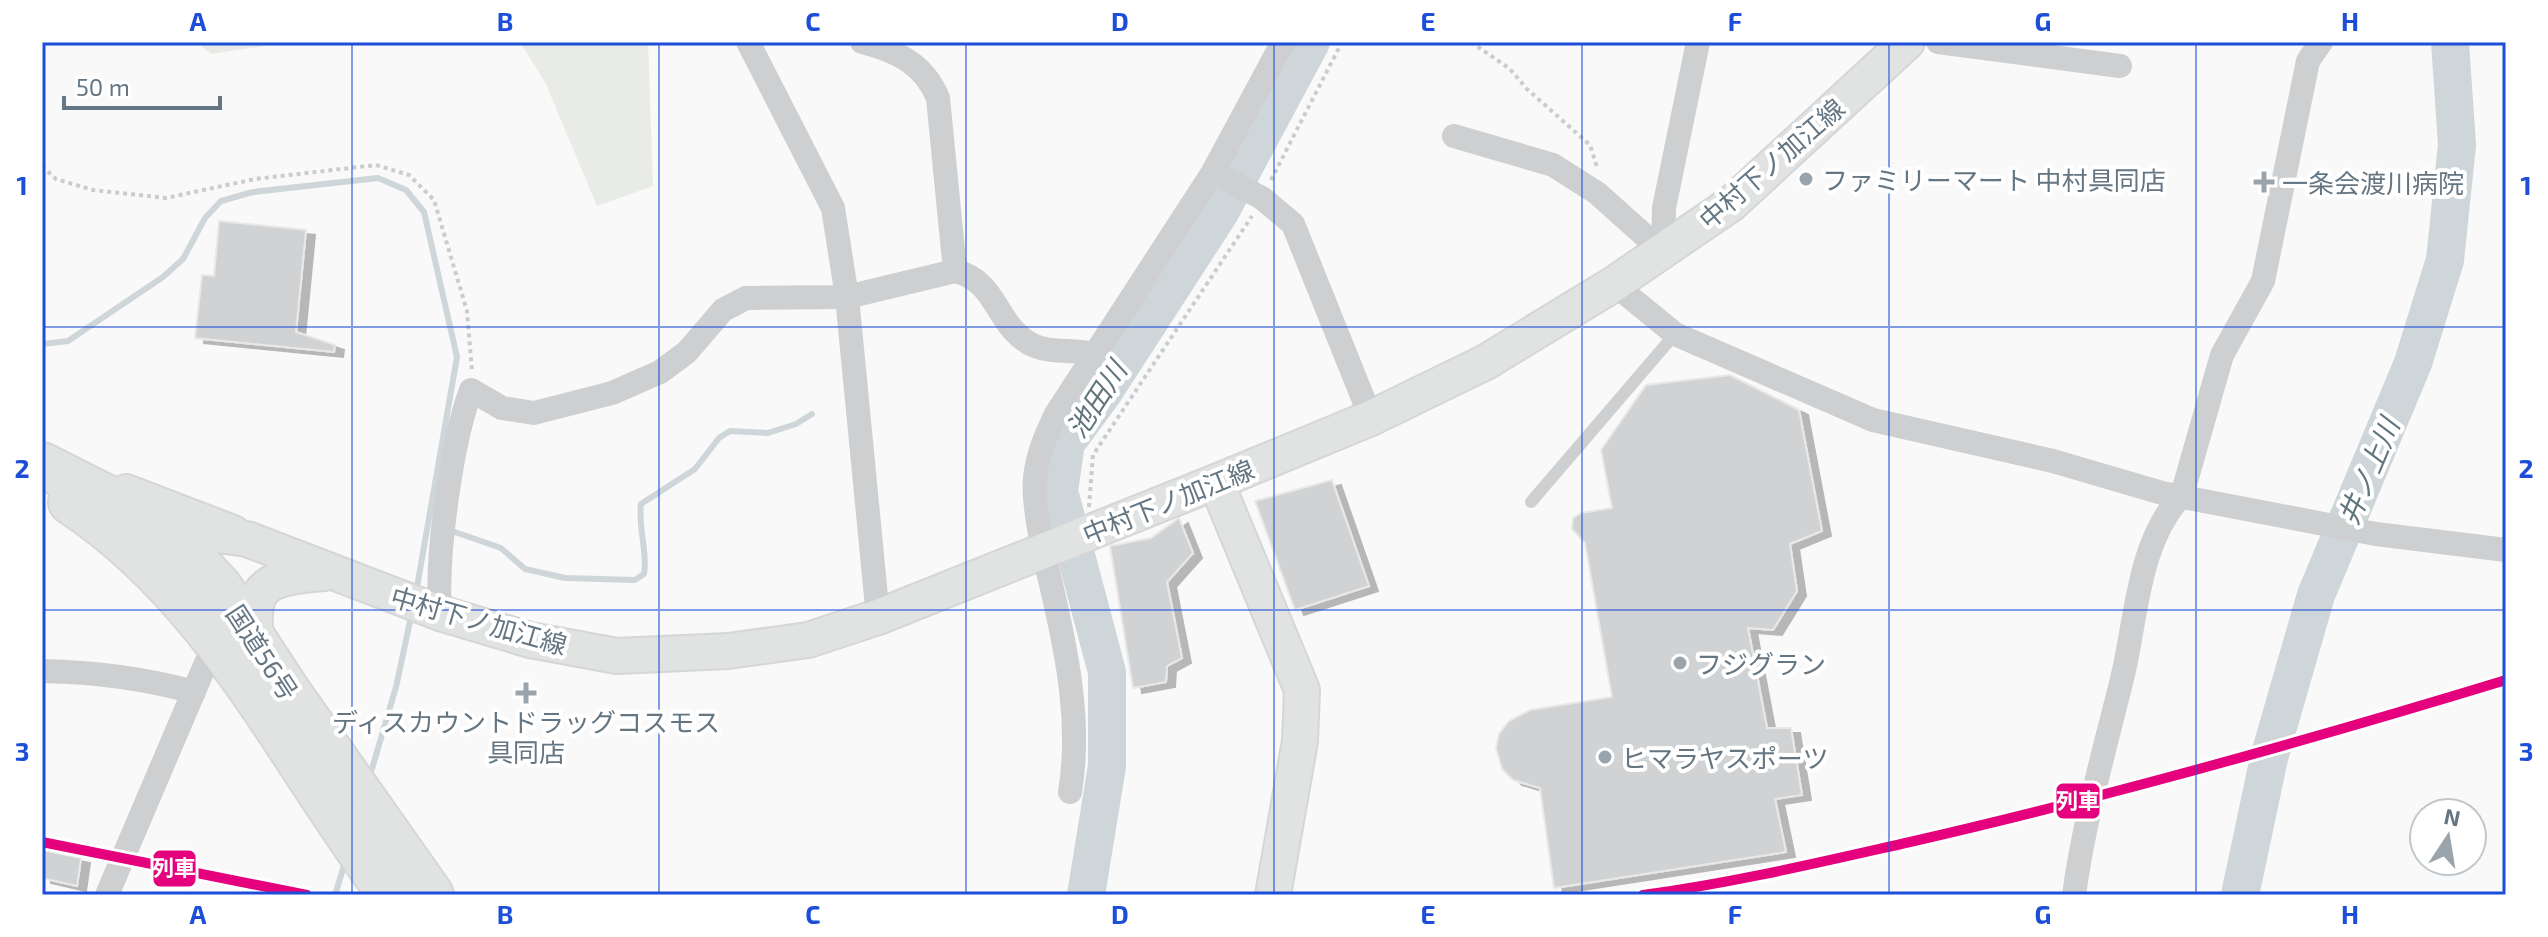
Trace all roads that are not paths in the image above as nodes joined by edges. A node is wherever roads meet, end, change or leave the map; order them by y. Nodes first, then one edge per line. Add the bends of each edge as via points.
1 (748, 42) edge
2 (862, 42) edge
3 (1283, 42) edge
4 (1698, 42) edge
5 (1907, 42) edge
6 (1938, 42) edge
7 (2321, 42) edge
8 (2120, 66) dead end
9 (1454, 136) dead end
10 (1213, 172) junction
11 (1663, 252) junction
12 (955, 271) junction
13 (1614, 284) junction
14 (847, 297) junction
15 (1675, 334) junction
16 (1096, 355) junction
17 (1371, 418) junction
18 (42, 464) edge
19 (1216, 482) junction
20 (42, 483) edge
21 (2182, 495) junction
22 (1531, 502) dead end
23 (94, 517) junction
24 (247, 539) junction
25 (1046, 550) junction
26 (2506, 550) edge
27 (186, 551) junction
28 (328, 572) junction
29 (440, 613) junction
30 (878, 617) junction
31 (228, 638) junction
32 (42, 671) edge
33 (194, 692) junction
34 (1070, 792) dead end
35 (107, 895) edge
36 (391, 895) edge
37 (431, 895) edge
38 (1273, 895) edge
39 (2074, 895) edge

1 - 14 street via 833,208
2 - 12 street via 912,62 929,77 938,98
3 - 10 street
4 - 11 street via 1664,208
5 - 11 main road, 中村下ノ加江線 via 1731,204
6 - 8 street
7 - 21 street via 2308,61 2263,281 2222,355
9 - 11 street via 1553,165 1597,193
10 - 16 street
10 - 17 street via 1262,198 1293,224
11 - 13 main road, 中村下ノ加江線
12 - 14 street
12 - 16 street via 972,275 1013,331 1035,346
13 - 15 street
13 - 17 main road, 中村下ノ加江線 via 1486,362
14 - 29 street via 746,298 723,310 687,352 660,372 612,393 534,413 502,408 471,390 461,416 451,484
14 - 30 street
15 - 21 street via 1873,420
15 - 22 lane
16 - 25 street via 1041,446 1034,481
17 - 19 main road, 中村下ノ加江線
18 - 24 main road, 中村下ノ加江線
18 - 27 highway, 国道56号 via 145,517
19 - 25 main road, 中村下ノ加江線
19 - 38 main road via 1302,690 1300,741
20 - 23 highway, 国道56号
21 - 26 street via 2376,534
21 - 39 street via 2166,513 2149,553 2083,825
23 - 27 main road, 中村下ノ加江線
23 - 31 highway, 国道56号
24 - 27 main road, 中村下ノ加江線 via 218,535 199,539
24 - 28 main road, 中村下ノ加江線
25 - 30 main road, 中村下ノ加江線
25 - 34 street via 1073,707
27 - 28 main road, 中村下ノ加江線
27 - 31 highway, 国道56号 via 220,588
28 - 29 main road, 中村下ノ加江線
28 - 31 main road, 中村下ノ加江線 via 278,577
29 - 30 main road, 中村下ノ加江線 via 530,640 617,656 728,651 808,640
31 - 33 street via 206,663
31 - 36 highway, 国道56号
31 - 37 highway, 国道56号
32 - 33 street via 147,679
33 - 35 street

